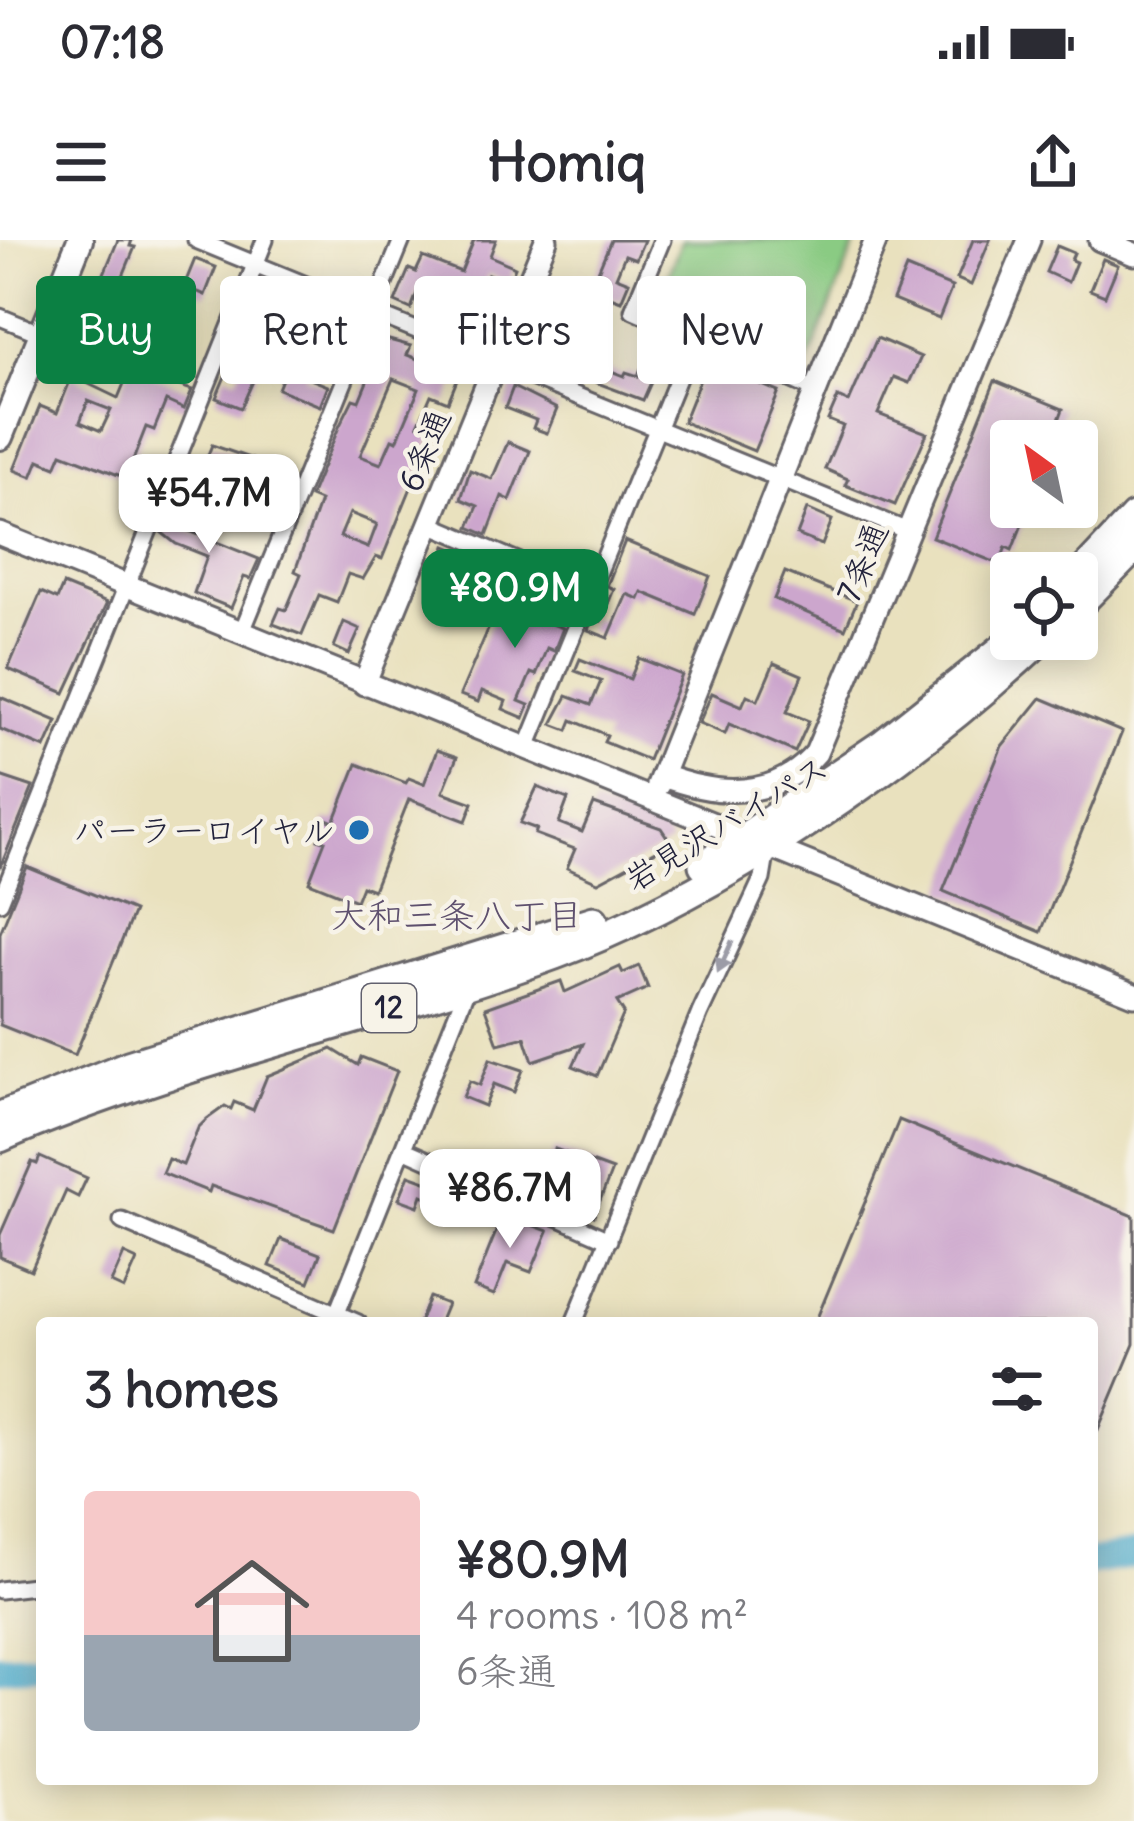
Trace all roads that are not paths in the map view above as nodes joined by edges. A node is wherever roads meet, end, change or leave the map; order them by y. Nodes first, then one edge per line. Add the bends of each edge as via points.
1 (196, 240) edge
2 (265, 240) edge
3 (402, 240) edge
4 (545, 240) edge
5 (662, 240) edge
6 (876, 240) edge
7 (1029, 240) edge
8 (1100, 240) edge
9 (71, 243) edge
10 (1134, 254) edge
11 (254, 264) junction
12 (60, 276) edge
13 (284, 276) edge
14 (388, 276) edge
15 (530, 276) edge
16 (647, 276) edge
17 (0, 317) edge
18 (36, 332) edge
19 (36, 348) edge
20 (343, 384) edge
21 (487, 384) edge
22 (552, 384) edge
23 (676, 384) edge
24 (801, 384) edge
25 (815, 390) junction
26 (3, 424) edge
27 (658, 428) junction
28 (781, 478) junction
29 (1134, 517) edge
30 (430, 524) junction
31 (910, 532) junction
32 (0, 535) edge
33 (1134, 549) edge
34 (1098, 556) edge
35 (128, 586) junction
36 (1098, 586) edge
37 (591, 592) junction
38 (241, 634) junction
39 (990, 659) edge
40 (1017, 660) edge
41 (364, 684) junction
42 (526, 750) junction
43 (662, 776) junction
44 (651, 801) junction
45 (756, 844) junction
46 (0, 902) edge
47 (470, 983) junction
48 (1134, 995) edge
49 (0, 1116) edge
50 (0, 1138) edge
51 (403, 1149) junction
52 (122, 1221) dead end
53 (609, 1240) junction
54 (331, 1317) edge
55 (336, 1317) edge
56 (577, 1317) edge
57 (36, 1586) edge
58 (0, 1589) edge

1 - 11 street
2 - 11 street
3 - 14 street
4 - 15 street, 6条通
5 - 16 street
6 - 25 street
7 - 31 street, 7条通
8 - 10 street
9 - 12 main road
11 - 13 street
11 - 35 street
17 - 18 street
19 - 26 main road
20 - 38 street
21 - 30 street, 6条通
22 - 27 street
23 - 27 street
24 - 25 street
25 - 28 street
27 - 28 street
27 - 37 street
28 - 31 street
28 - 43 street
29 - 34 highway
30 - 37 street
30 - 41 street, 6条通
31 - 43 street, 7条通 via 829,730 808,762 746,791 710,791
32 - 35 street
33 - 36 highway
35 - 38 street
35 - 46 street
37 - 42 street
38 - 41 street
39 - 45 highway, 岩見沢バイパス / 12
40 - 45 highway, 岩見沢バイパス / 12 via 936,728
41 - 42 street
42 - 44 street
43 - 44 street
44 - 45 street
45 - 47 highway, 岩見沢バイパス / 12 via 610,932
45 - 48 street
45 - 49 highway, 岩見沢バイパス / 12 via 576,927 128,1065
45 -> 53 street via 762,879
47 - 50 highway, 岩見沢バイパス / 12 via 155,1078
47 - 51 street
51 - 53 street
51 - 55 street
52 - 54 street
53 - 56 street
57 - 58 street

